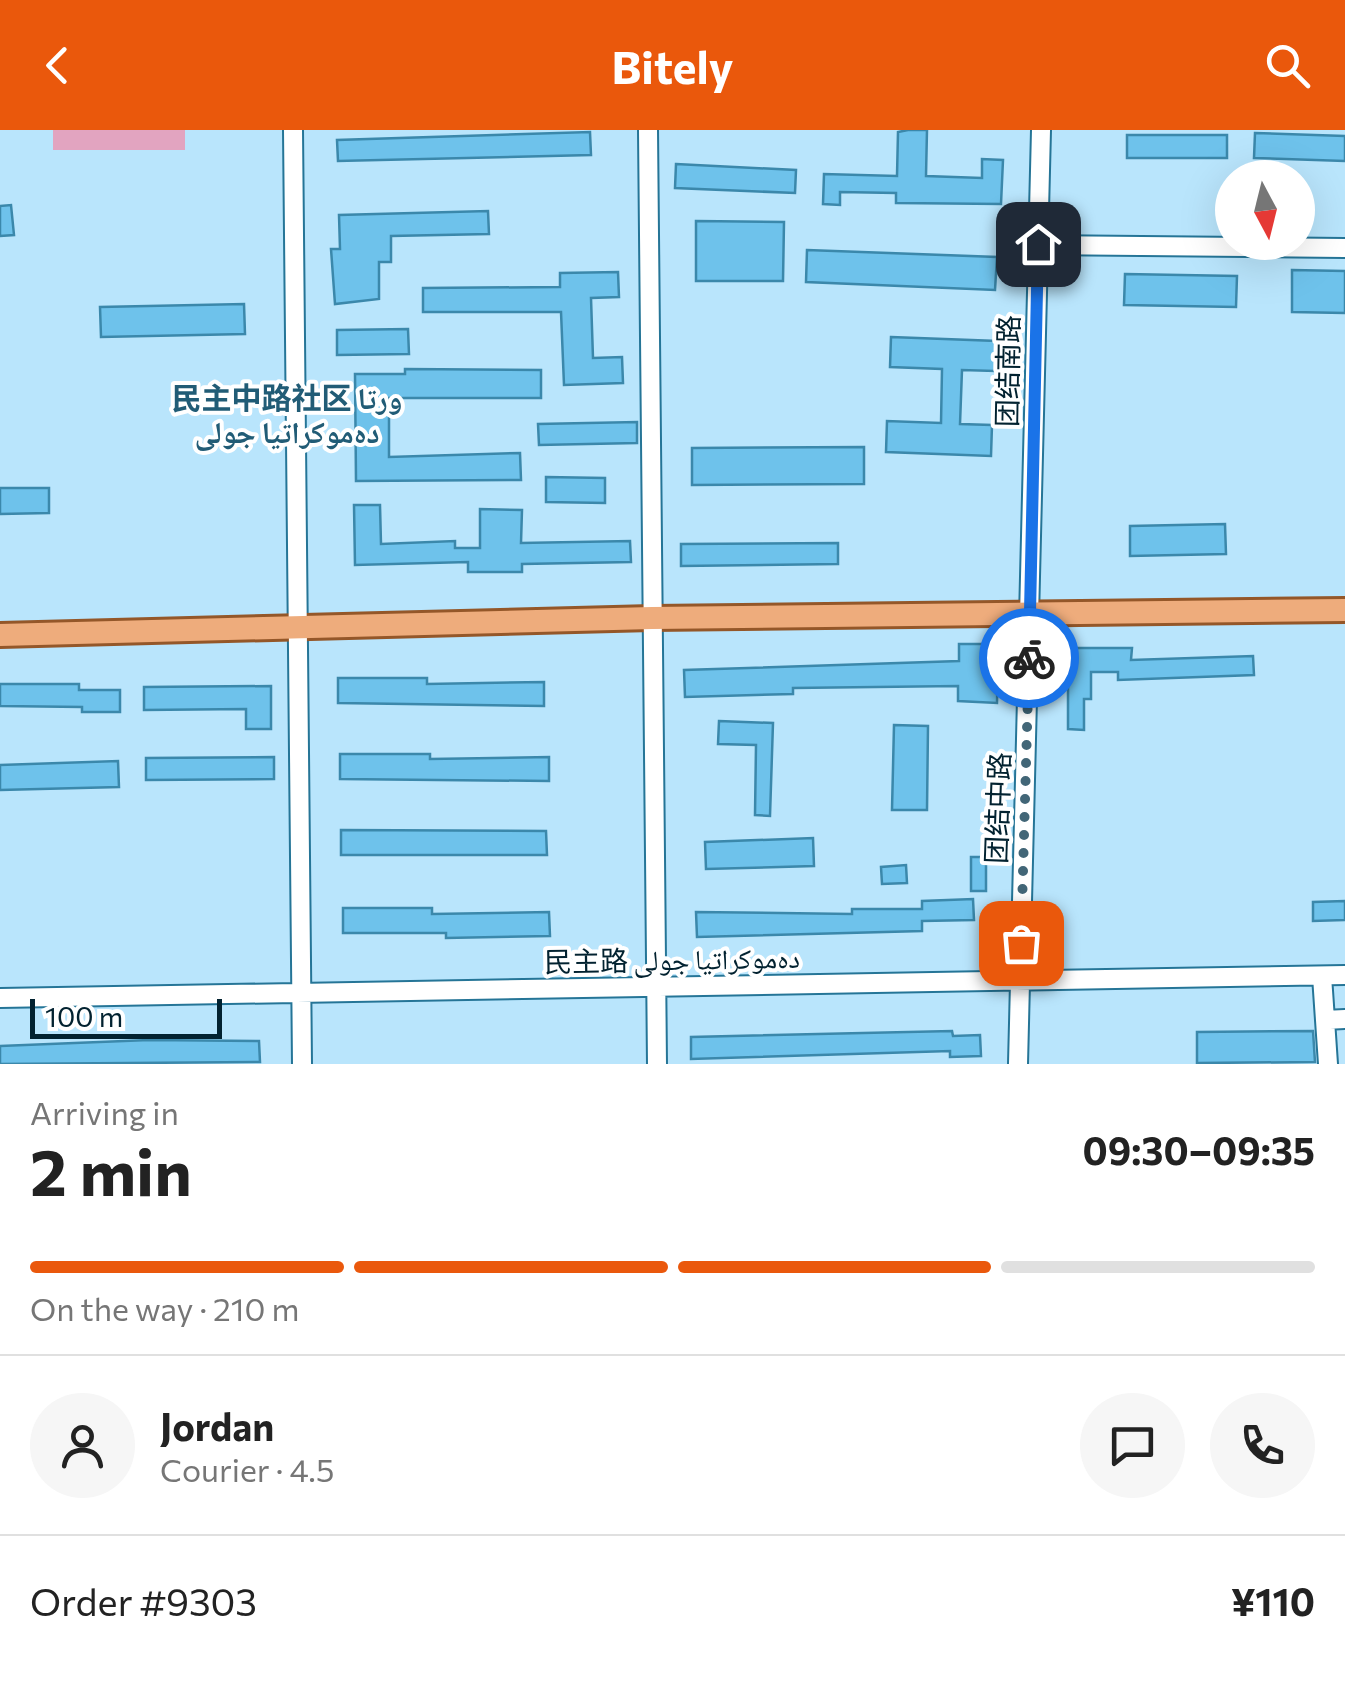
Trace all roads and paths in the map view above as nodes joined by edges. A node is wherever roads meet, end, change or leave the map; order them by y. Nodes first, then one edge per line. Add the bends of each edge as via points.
1 (293, 130) edge
2 (648, 130) edge
3 (1041, 130) edge
4 (1038, 244) junction
5 (1345, 248) edge
6 (1345, 610) edge
7 (1030, 614) junction
8 (652, 618) junction
9 (298, 628) junction
10 (0, 635) edge
11 (1345, 975) edge
12 (1322, 976) junction
13 (1020, 980) junction
14 (656, 987) junction
15 (300, 994) junction
16 (0, 998) edge
17 (1345, 1019) edge
18 (1325, 1020) junction
19 (302, 1064) edge
20 (657, 1064) edge
21 (1018, 1064) edge
22 (1328, 1064) edge

1 - 9 street
2 - 8 street
3 - 4 street, 团结南路
4 - 5 street
4 - 7 street, 团结南路
6 - 7 main road
7 - 8 main road
7 - 13 street, 团结中路
8 - 9 main road
8 - 14 street
9 - 10 main road
9 - 15 street
11 - 12 street, 民主路 دەموكراتيا جولى
12 - 13 street, 民主路 دەموكراتيا جولى
12 - 18 street
13 - 14 street, 民主路 دەموكراتيا جولى
13 - 21 street, 团结中路
14 - 15 street, 民主路 دەموكراتيا جولى
14 - 20 street
15 - 16 street, 民主路 دەموكراتيا جولى
15 - 19 street
17 - 18 street
18 - 22 street

